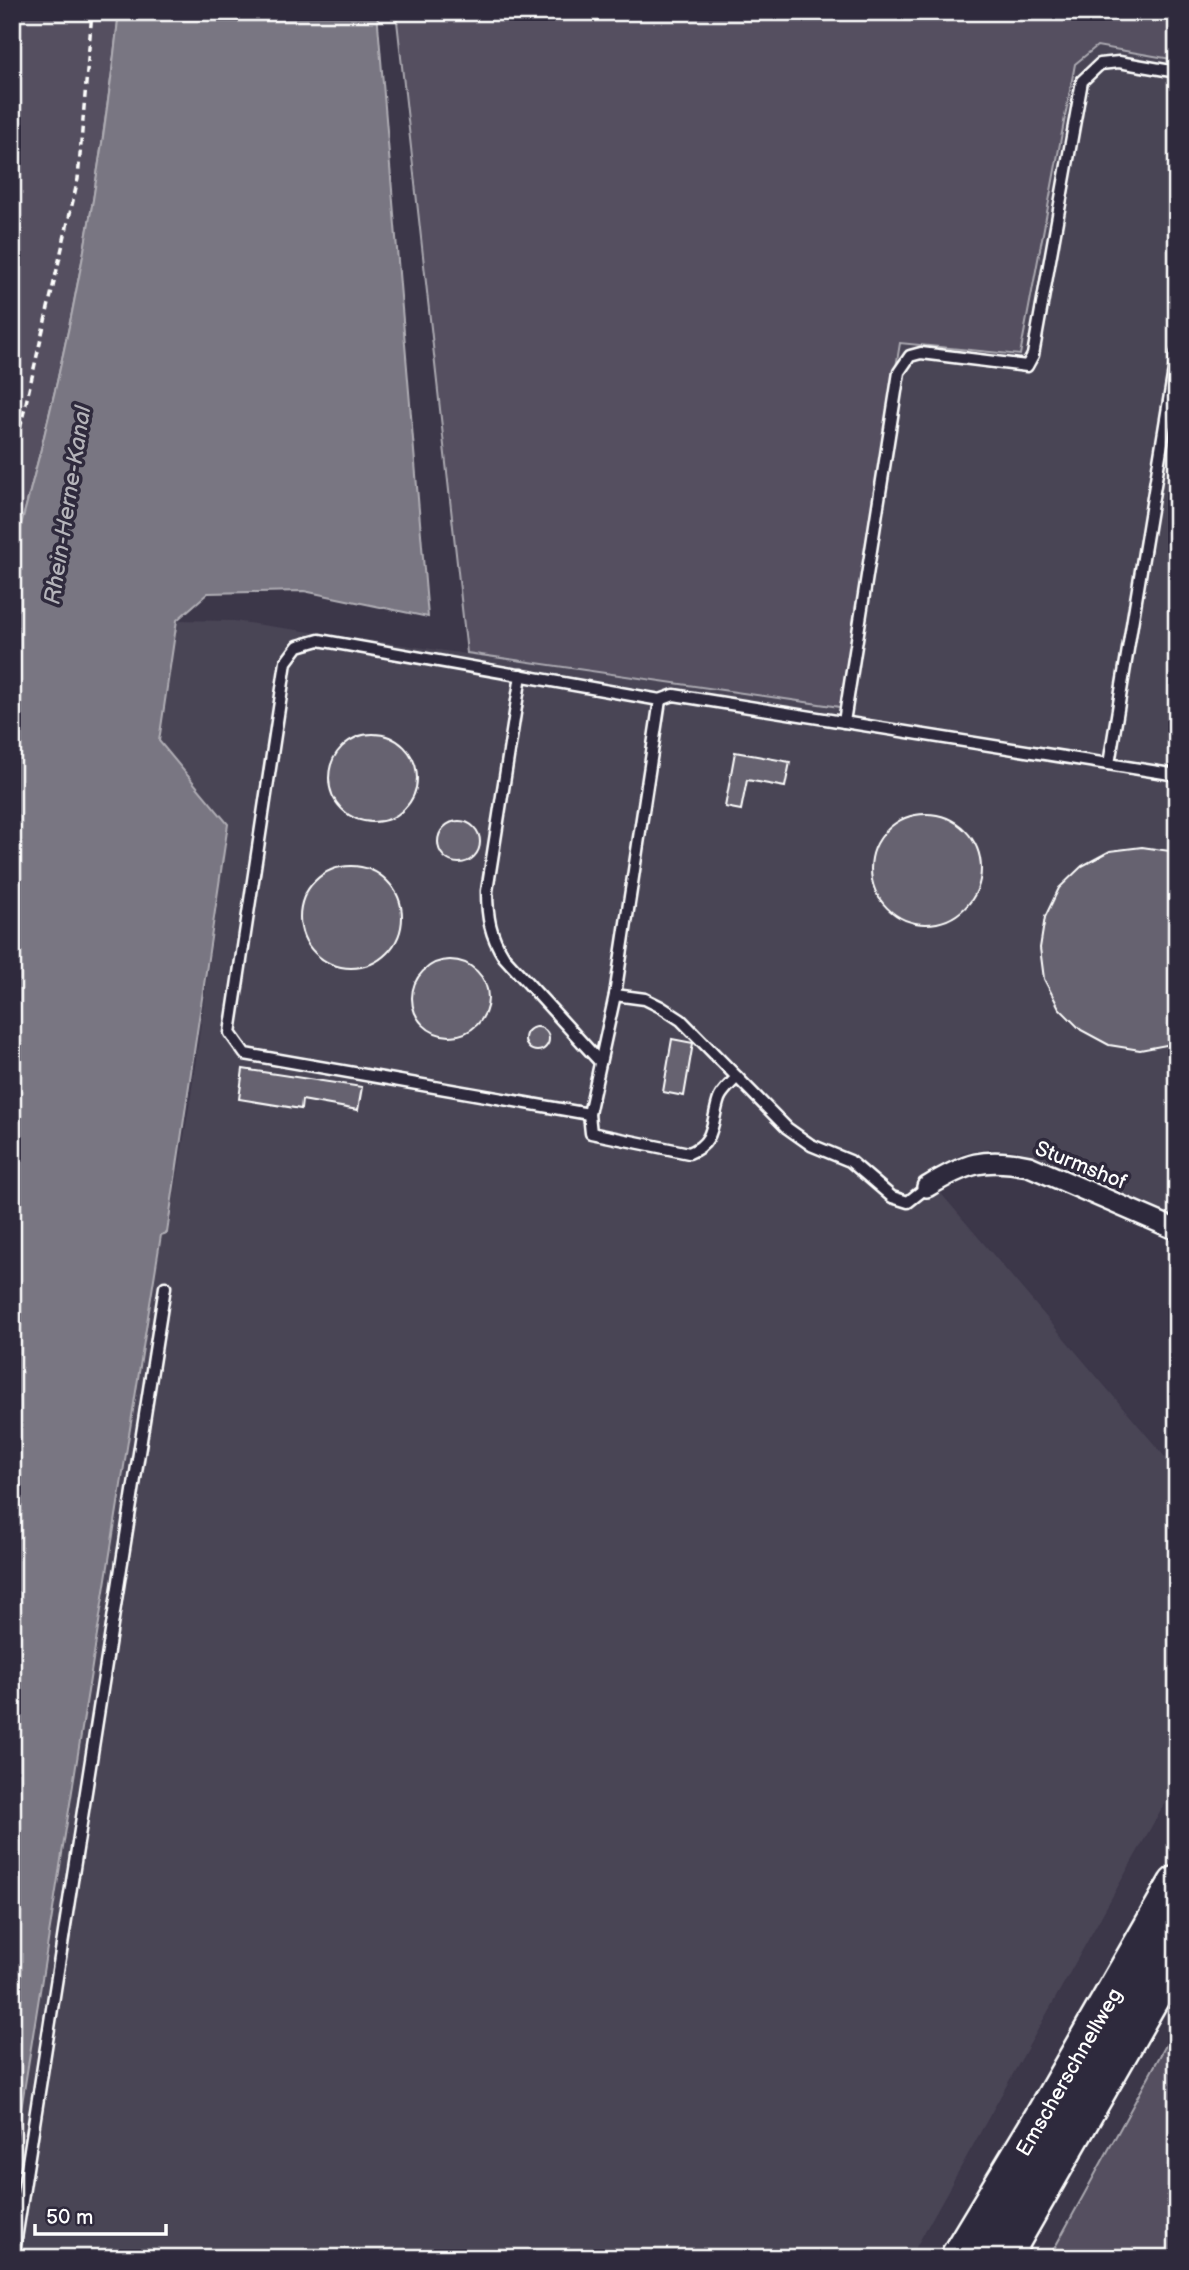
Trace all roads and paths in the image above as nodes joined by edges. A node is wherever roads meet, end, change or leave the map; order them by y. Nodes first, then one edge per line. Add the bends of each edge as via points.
1 (92, 12) edge
2 (1177, 72) edge
3 (1177, 352) edge
4 (12, 463) edge
5 (521, 675) junction
6 (660, 700) junction
7 (844, 722) junction
8 (1109, 764) junction
9 (1177, 775) edge
10 (615, 995) junction
11 (600, 1062) junction
12 (737, 1077) junction
13 (589, 1114) junction
14 (927, 1187) joint
15 (1177, 1230) edge
16 (165, 1287) dead end
17 (1177, 1885) edge
18 (1177, 1950) edge
19 (13, 2258) edge
20 (959, 2258) edge
21 (1001, 2258) edge

1 - 4 path via 78,179
2 - 7 lane via 1119,62 1100,64 1082,81 1033,355 1027,366 921,353 910,356 899,373
3 - 8 lane
5 - 6 lane
5 - 11 lane via 486,915 504,957
5 - 13 lane via 319,640 298,646 286,662 230,1033 245,1054
6 - 7 lane via 674,695
6 - 10 lane
7 - 8 lane
8 - 9 lane
10 - 11 lane
10 - 12 lane via 645,999 681,1020
11 - 13 lane
12 - 13 lane via 720,1096 712,1132 702,1148 689,1153 591,1133
12 - 14 lane via 787,1128 811,1145 850,1161 892,1197 908,1202
14 - 15 street, Sturmshof via 960,1167 1010,1162
16 - 19 lane
17 - 20 highway, Emscherschnellweg
18 - 21 highway, Emscherschnellweg

